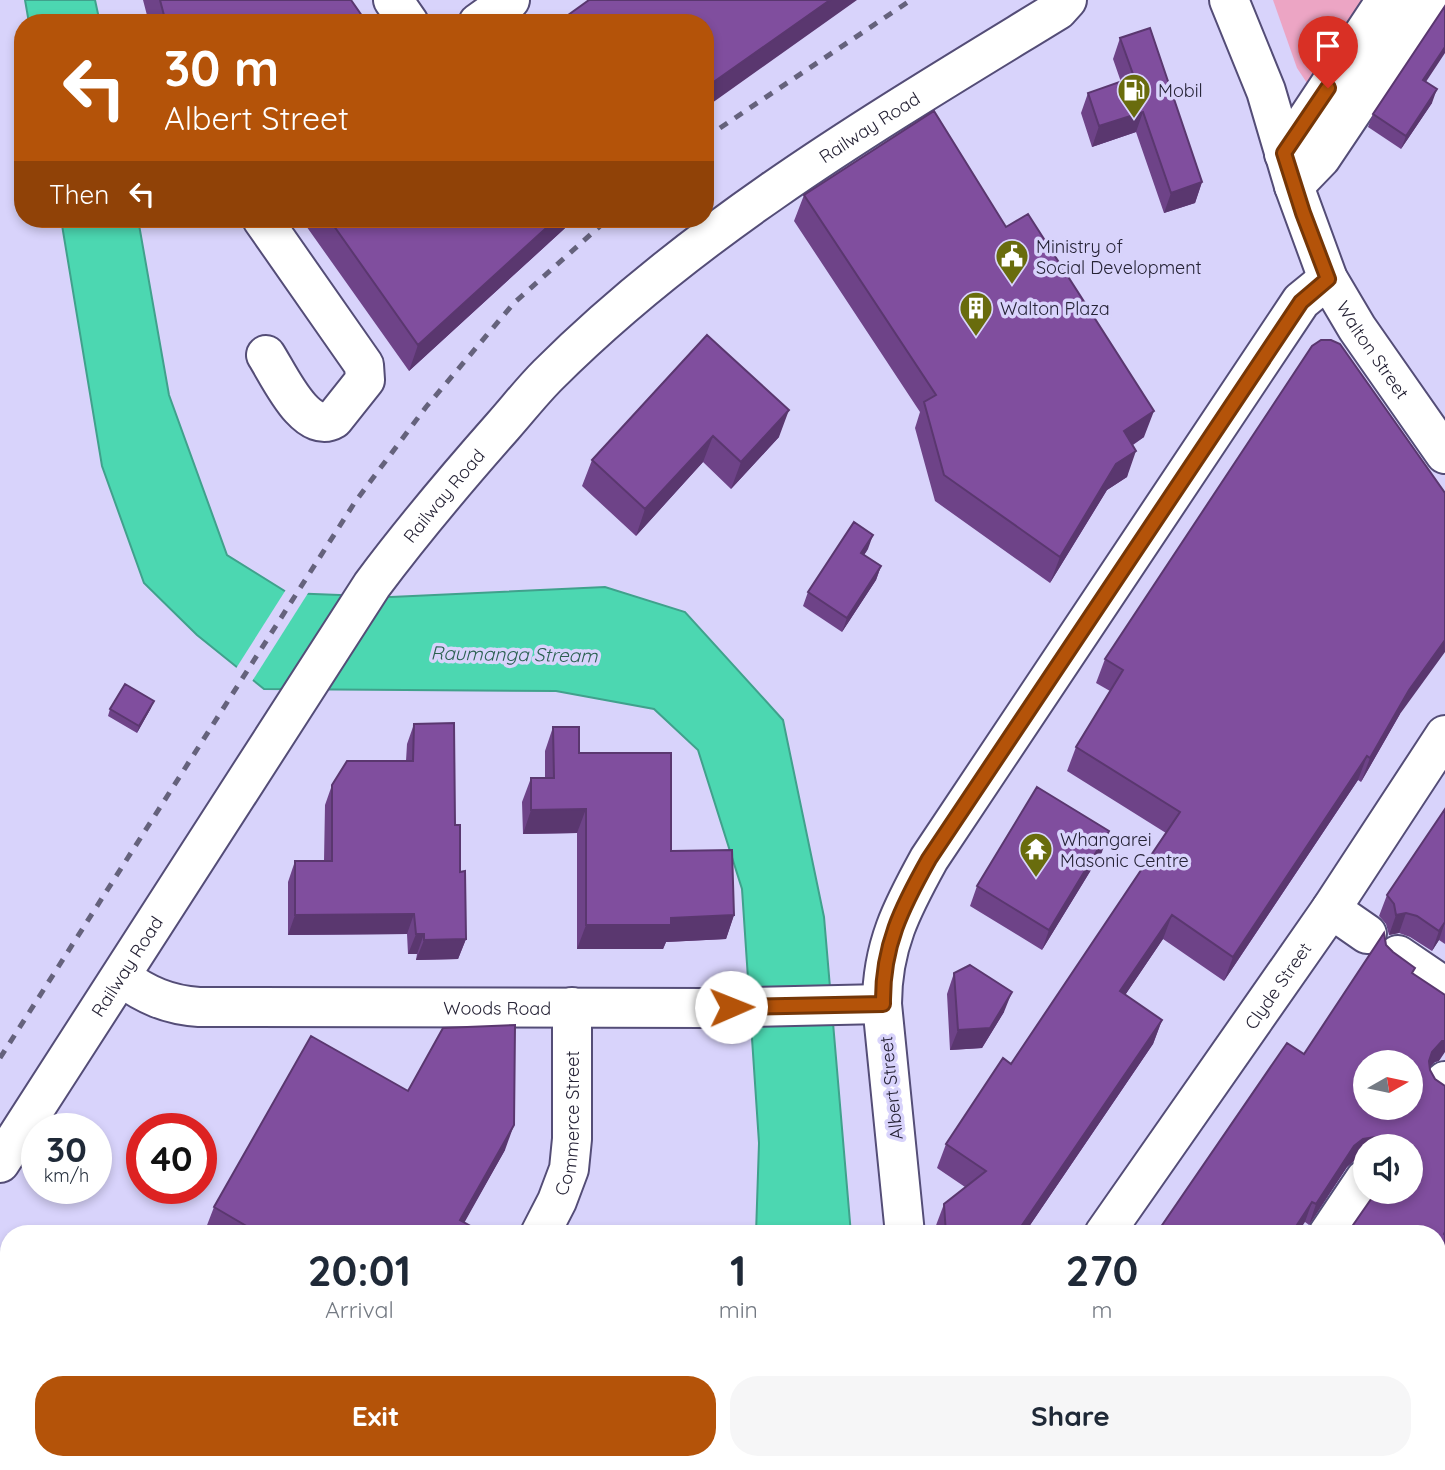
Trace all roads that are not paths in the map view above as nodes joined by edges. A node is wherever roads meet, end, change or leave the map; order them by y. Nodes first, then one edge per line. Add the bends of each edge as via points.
1 (510, 0) edge
2 (1067, 0) edge
3 (1229, 0) edge
4 (1386, 0) edge
5 (1427, 0) edge
6 (491, 14) edge
7 (1289, 170) junction
8 (268, 228) edge
9 (1328, 279) junction
10 (266, 355) dead end
11 (1445, 454) edge
12 (1445, 735) edge
13 (1331, 909) junction
14 (121, 978) junction
15 (1445, 987) edge
16 (883, 1004) junction
17 (572, 1007) junction
18 (1445, 1081) edge
19 (1445, 1086) edge
20 (0, 1163) edge
21 (1353, 1197) edge
22 (545, 1225) edge
23 (904, 1225) edge
24 (1110, 1225) edge
25 (1334, 1225) edge

1 - 6 street
2 - 14 street, Railway Road via 1058,10 819,158 744,212 614,315 548,376 427,512 372,585
3 - 7 street, Walton Street via 1266,91
4 - 7 street
5 - 7 street via 1321,158
7 - 9 street, Walton Street
8 - 10 street via 364,365 365,380 334,419 316,422 301,410
9 - 11 street, Walton Street
9 - 16 street, Albert Street via 1301,302 929,859 893,930 882,980
12 - 13 street, Clyde Street
13 - 15 street
13 - 24 street, Clyde Street
14 - 17 street, Woods Road via 149,996 188,1007
14 - 20 street, Railway Road
16 - 17 street, Woods Road
16 - 23 street, Albert Street
17 - 22 street, Commerce Street via 569,1168
18 - 19 street
21 - 25 street

